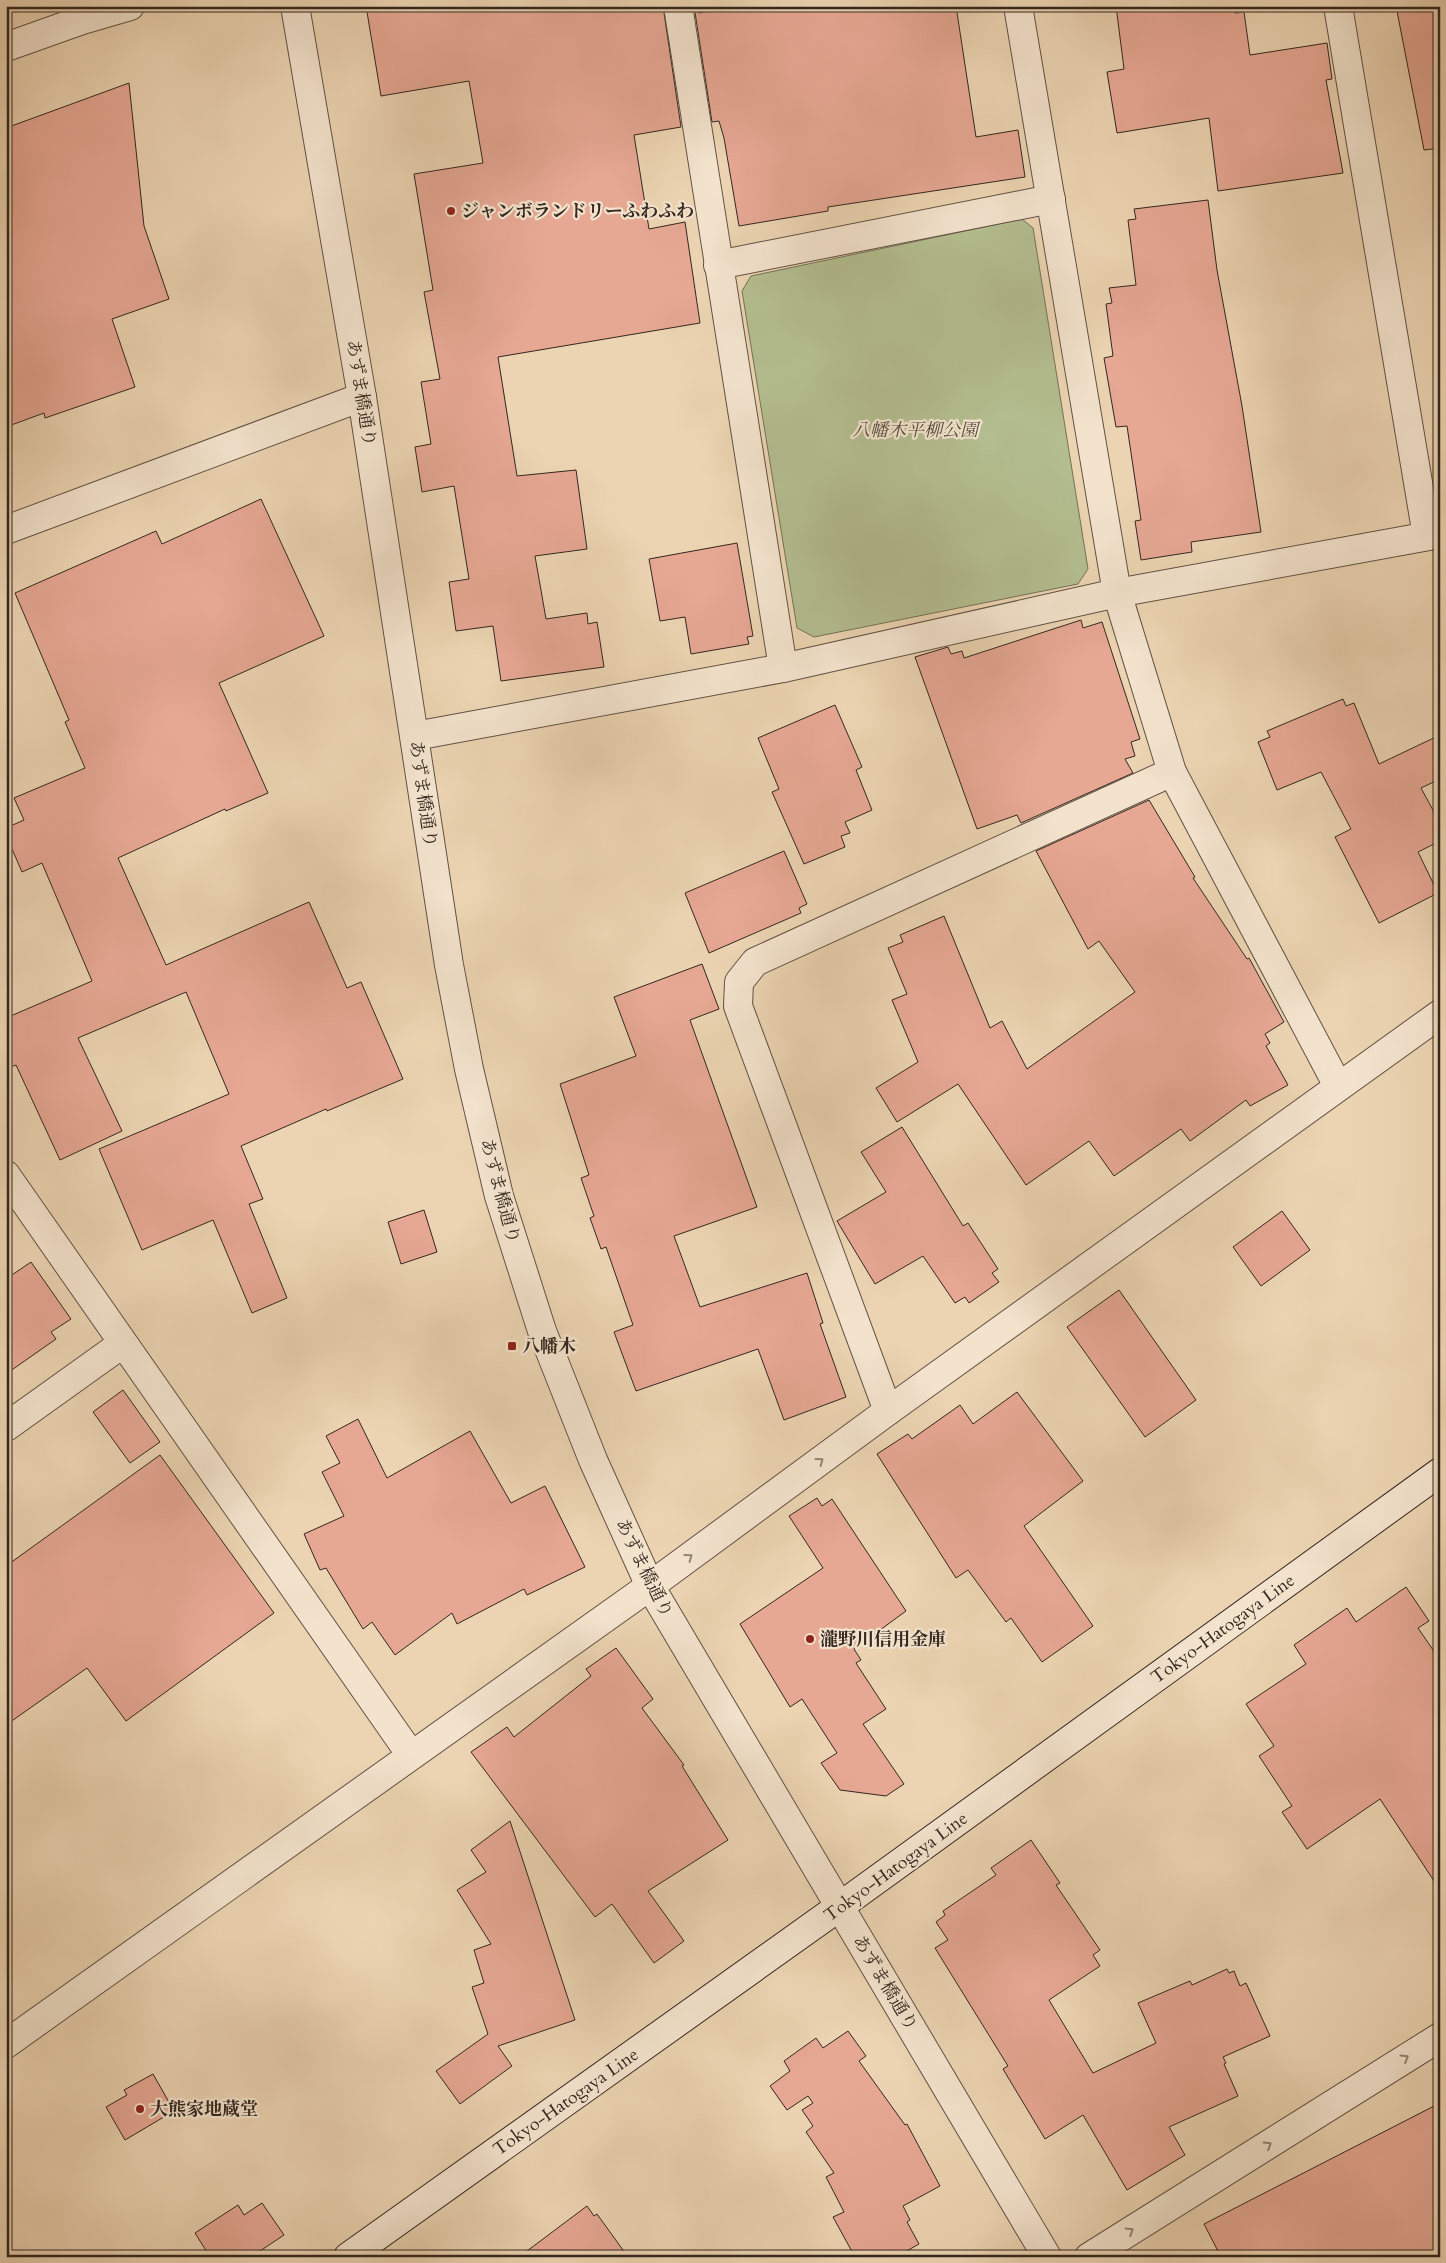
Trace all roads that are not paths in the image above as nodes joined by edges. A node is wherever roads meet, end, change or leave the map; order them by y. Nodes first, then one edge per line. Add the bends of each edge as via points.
1 (130, 6) edge
2 (295, 6) edge
3 (678, 6) edge
4 (1018, 6) edge
5 (1338, 6) edge
6 (6, 47) edge
7 (1051, 199) junction
8 (718, 265) junction
9 (362, 397) junction
10 (6, 530) edge
11 (1434, 535) edge
12 (1118, 593) junction
13 (783, 668) junction
14 (415, 736) junction
15 (1172, 772) junction
16 (1440, 1014) edge
17 (1338, 1086) junction
18 (6, 1175) edge
19 (122, 1344) junction
20 (888, 1411) junction
21 (6, 1427) edge
22 (1440, 1472) edge
23 (650, 1586) junction
24 (411, 1755) junction
25 (839, 1907) junction
26 (1440, 2037) edge
27 (6, 2044) edge
28 (348, 2257) edge
29 (1047, 2257) edge
30 (1089, 2257) edge

1 - 6 street
2 - 9 street, あずま橋通り
3 - 8 street
4 - 7 street
5 - 11 street
7 - 8 street
7 - 12 street
8 - 13 street
9 - 10 street
9 - 14 street, あずま橋通り
11 - 12 street
12 - 13 street
12 - 15 street
13 - 14 street
14 - 23 street, あずま橋通り via 449,965 499,1196 542,1331 593,1460
15 - 17 street
15 - 20 street via 755,962 739,982 738,1006
16 - 17 street
17 - 20 street
18 - 19 street
19 - 21 street
19 - 24 street
23 -> 20 street
22 - 25 street, Tokyo-Hatogaya Line
23 - 24 street
23 - 25 street, あずま橋通り
24 - 27 street
25 - 28 street, Tokyo-Hatogaya Line
25 - 29 street, あずま橋通り
30 -> 26 street

